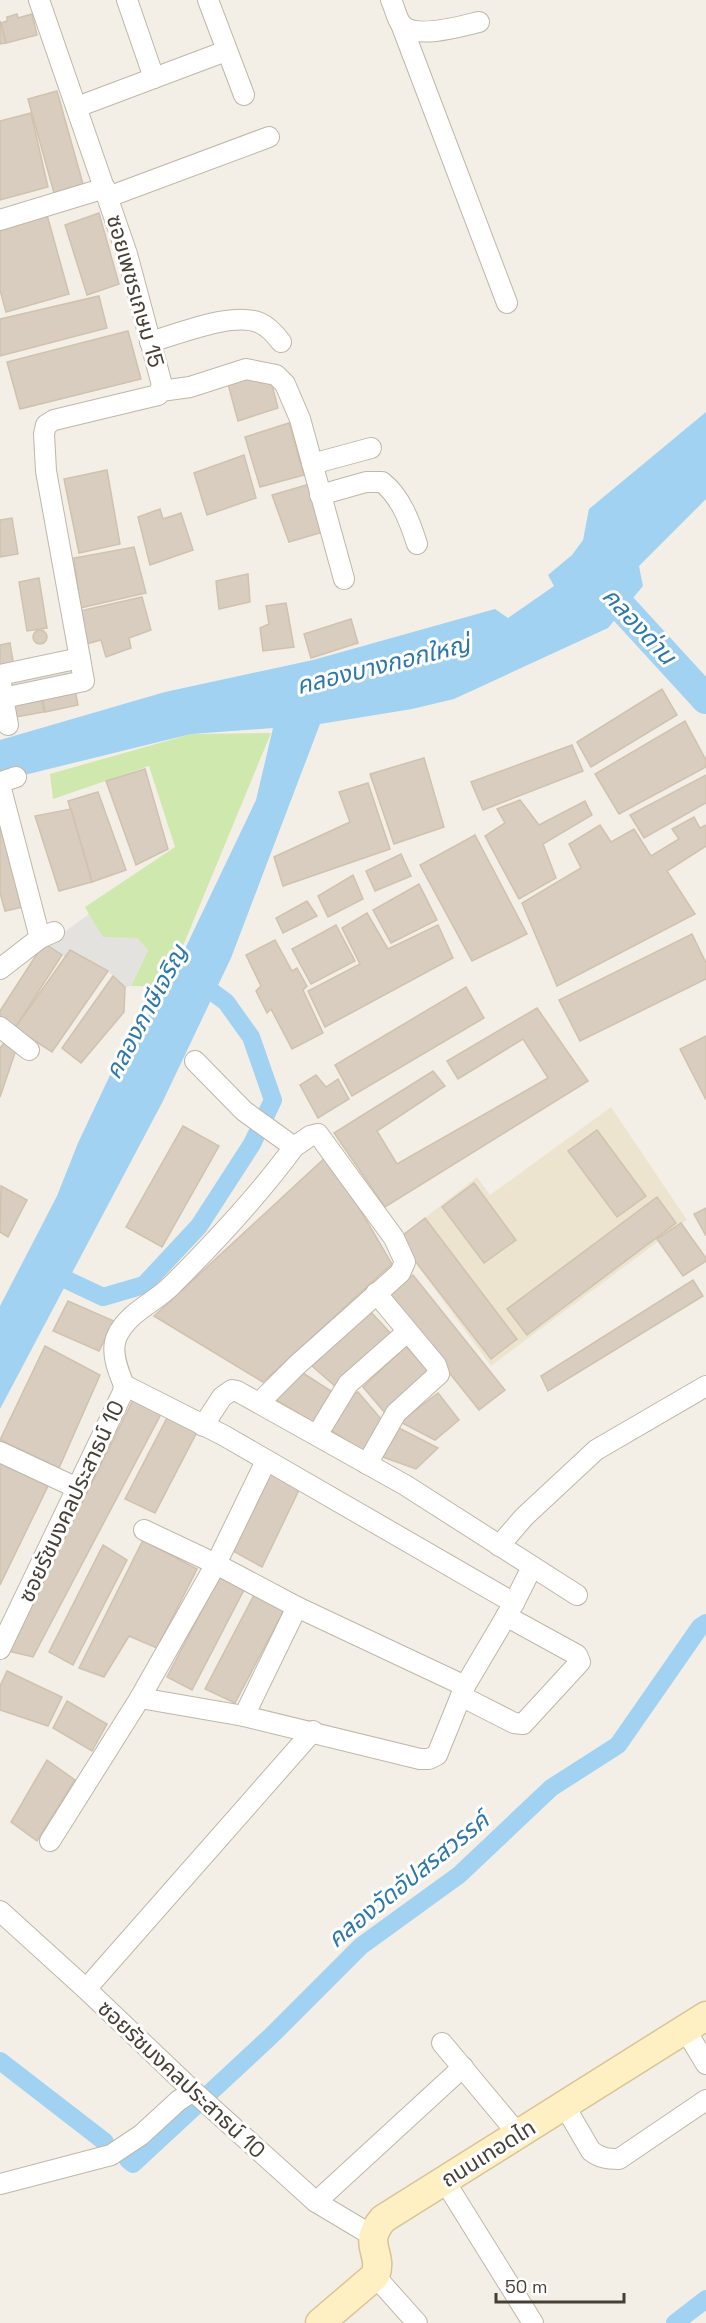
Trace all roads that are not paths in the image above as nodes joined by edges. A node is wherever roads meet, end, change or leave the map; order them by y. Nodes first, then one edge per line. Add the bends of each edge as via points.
1 (39, 0) edge
2 (127, 0) edge
3 (208, 0) edge
4 (391, 0) edge
5 (479, 22) dead end
6 (401, 24) junction
7 (226, 51) junction
8 (154, 78) junction
9 (244, 95) dead end
10 (77, 107) junction
11 (269, 136) dead end
12 (107, 193) junction
13 (0, 220) edge
14 (507, 303) dead end
15 (150, 342) junction
16 (281, 342) dead end
17 (161, 391) junction
18 (371, 448) dead end
19 (312, 465) junction
20 (320, 495) junction
21 (417, 544) dead end
22 (344, 579) dead end
23 (8, 725) dead end
24 (16, 777) dead end
25 (0, 969) edge
26 (0, 1027) edge
27 (29, 1050) dead end
28 (195, 1061) dead end
29 (287, 1142) junction
30 (376, 1293) junction
31 (407, 1332) junction
32 (124, 1385) junction
33 (706, 1386) edge
34 (260, 1402) junction
35 (203, 1426) junction
36 (317, 1435) junction
37 (0, 1452) edge
38 (266, 1461) junction
39 (367, 1464) junction
40 (77, 1488) junction
41 (144, 1530) dead end
42 (499, 1546) junction
43 (216, 1563) junction
44 (532, 1567) junction
45 (577, 1595) dead end
46 (297, 1607) junction
47 (510, 1609) junction
48 (0, 1649) edge
49 (463, 1691) junction
50 (140, 1698) junction
51 (244, 1716) junction
52 (314, 1731) junction
53 (50, 1841) dead end
54 (0, 1911) edge
55 (86, 1989) junction
56 (696, 2022) edge
57 (442, 2043) dead end
58 (706, 2064) edge
59 (463, 2067) junction
60 (195, 2094) junction
61 (706, 2100) edge
62 (564, 2105) junction
63 (518, 2134) junction
64 (444, 2180) junction
65 (0, 2184) edge
66 (316, 2202) junction
67 (373, 2236) junction
68 (375, 2276) junction
69 (320, 2323) edge
70 (417, 2323) edge
71 (533, 2323) edge

1 - 10 street, ซอยเพชรเกษม 15
2 - 8 street
3 - 7 street
4 - 6 street
5 - 6 street via 425,32
6 - 14 street
7 - 8 street
7 - 9 street
8 - 10 street
10 - 12 street, ซอยเพชรเกษม 15
11 - 12 street
12 - 13 street
12 - 15 street, ซอยเพชรเกษม 15
15 - 16 street via 237,319 259,322
15 - 17 street, ซอยเพชรเกษม 15
17 - 19 street via 190,387 246,369 276,375 285,384 300,419
17 - 23 street, ซอยเพชรเกษม 15 via 46,425 46,471 84,681 3,698
18 - 19 street
19 - 20 street
20 - 21 street via 366,482 382,483 393,493
20 - 22 street
24 - 25 street via 0,785 47,935
26 - 27 street
28 - 29 street via 244,1111
29 - 30 street via 318,1134 399,1246 405,1262 400,1273
29 - 32 street via 267,1184 171,1287 136,1310 116,1337 116,1366
30 - 31 street
30 - 34 street
31 - 36 street via 348,1384
31 - 39 street via 436,1365 439,1374 396,1413
32 - 35 street
32 - 40 street, ซอยรัชมงคลประสาธน์ 10
33 - 42 street via 597,1450 524,1517
34 - 35 street via 232,1390 222,1397
34 - 36 street
35 - 38 street
36 - 39 street
37 - 40 street
38 - 43 street
38 - 47 street
39 - 42 street
40 - 48 street, ซอยรัชมงคลประสาธน์ 10
41 - 43 street
42 - 44 street
43 - 46 street
43 - 50 street
44 - 45 street
44 - 47 street
46 - 49 street
46 - 51 street
47 - 49 street
47 - 49 street via 580,1662 523,1724 514,1723
49 - 52 street via 433,1758 420,1759
50 - 51 street
50 - 53 street
51 - 52 street
52 - 55 street
54 - 55 street, ซอยรัชมงคลประสาธน์ 10
55 - 60 street, ซอยรัชมงคลประสาธน์ 10
56 - 58 street
56 - 62 main road, ถนนเทอดไท
57 - 59 street
59 - 63 street
59 - 66 street
60 - 65 street via 178,2101 141,2135 111,2155
60 - 66 street, ซอยรัชมงคลประสาธน์ 10
61 - 62 street via 620,2159 591,2151
62 - 63 main road, ถนนเทอดไท
63 - 64 main road, ถนนเทอดไท
64 - 67 main road, ถนนเทอดไท via 383,2219
64 - 71 street
66 - 67 street, ซอยรัชมงคลประสาธน์ 10
67 - 68 main road
68 - 69 main road
68 - 70 street

